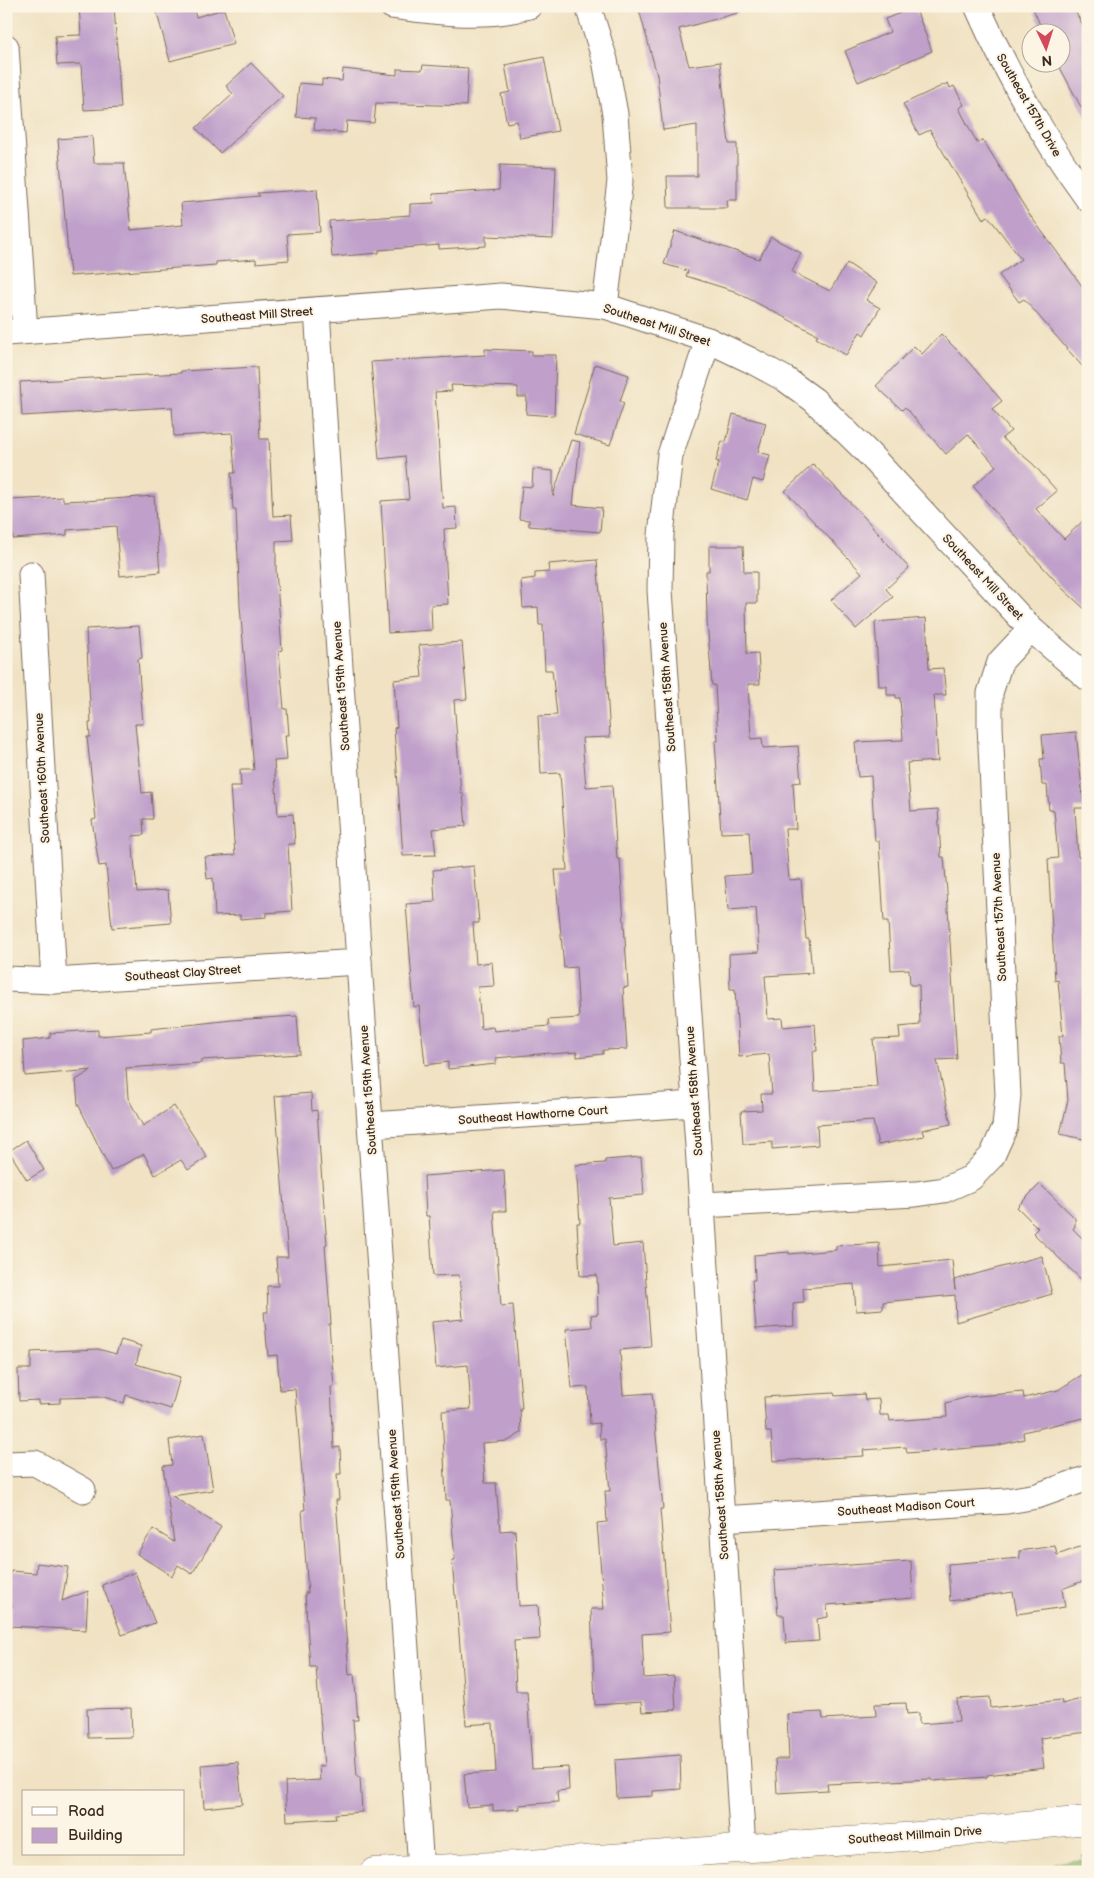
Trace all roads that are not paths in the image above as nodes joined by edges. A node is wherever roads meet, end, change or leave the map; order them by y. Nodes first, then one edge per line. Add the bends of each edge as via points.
1 (392, 6) edge
2 (530, 6) edge
3 (588, 6) edge
4 (977, 6) edge
5 (6, 47) edge
6 (1088, 199) edge
7 (605, 306) junction
8 (317, 310) junction
9 (16, 332) edge
10 (708, 340) junction
11 (31, 574) dead end
12 (1031, 629) junction
13 (1088, 678) edge
14 (359, 962) junction
15 (6, 979) edge
16 (54, 981) junction
17 (695, 1104) junction
18 (371, 1125) junction
19 (702, 1205) junction
20 (6, 1464) edge
21 (1088, 1478) edge
22 (83, 1490) dead end
23 (721, 1519) junction
24 (1088, 1820) edge
25 (743, 1848) junction
26 (421, 1869) junction
27 (374, 1872) edge

1 - 2 street via 479,13
3 - 7 street via 605,60 615,114 620,181
4 - 6 street, Southeast 157th Drive via 1021,94
5 - 9 street
7 - 8 street, Southeast Mill Street via 501,296
7 - 10 street, Southeast Mill Street
8 - 9 street, Southeast Mill Street
8 - 14 street, Southeast 159th Avenue
10 - 12 street, Southeast Mill Street via 750,360 814,400 869,454
10 - 17 street, Southeast 158th Avenue via 670,455 660,535 660,590
11 - 16 street, Southeast 160th Avenue
12 - 13 street, Southeast Mill Street
12 - 19 street, Southeast 157th Avenue via 1000,662 990,693 1008,1095 1005,1127 992,1156 971,1178 944,1190
14 - 16 street, Southeast Clay Street
14 - 18 street, Southeast 159th Avenue
15 - 16 street, Southeast Clay Street
17 - 18 street, Southeast Hawthorne Court
17 - 19 street, Southeast 158th Avenue
18 - 26 street, Southeast 159th Avenue
19 - 23 street, Southeast 158th Avenue
20 - 22 street via 35,1463
21 - 23 street, Southeast Madison Court via 1037,1496 1008,1501
23 - 25 street, Southeast 158th Avenue
24 - 25 street, Southeast Millmain Drive
25 - 26 street, Southeast Millmain Drive
26 - 27 street, Southeast Millmain Drive

